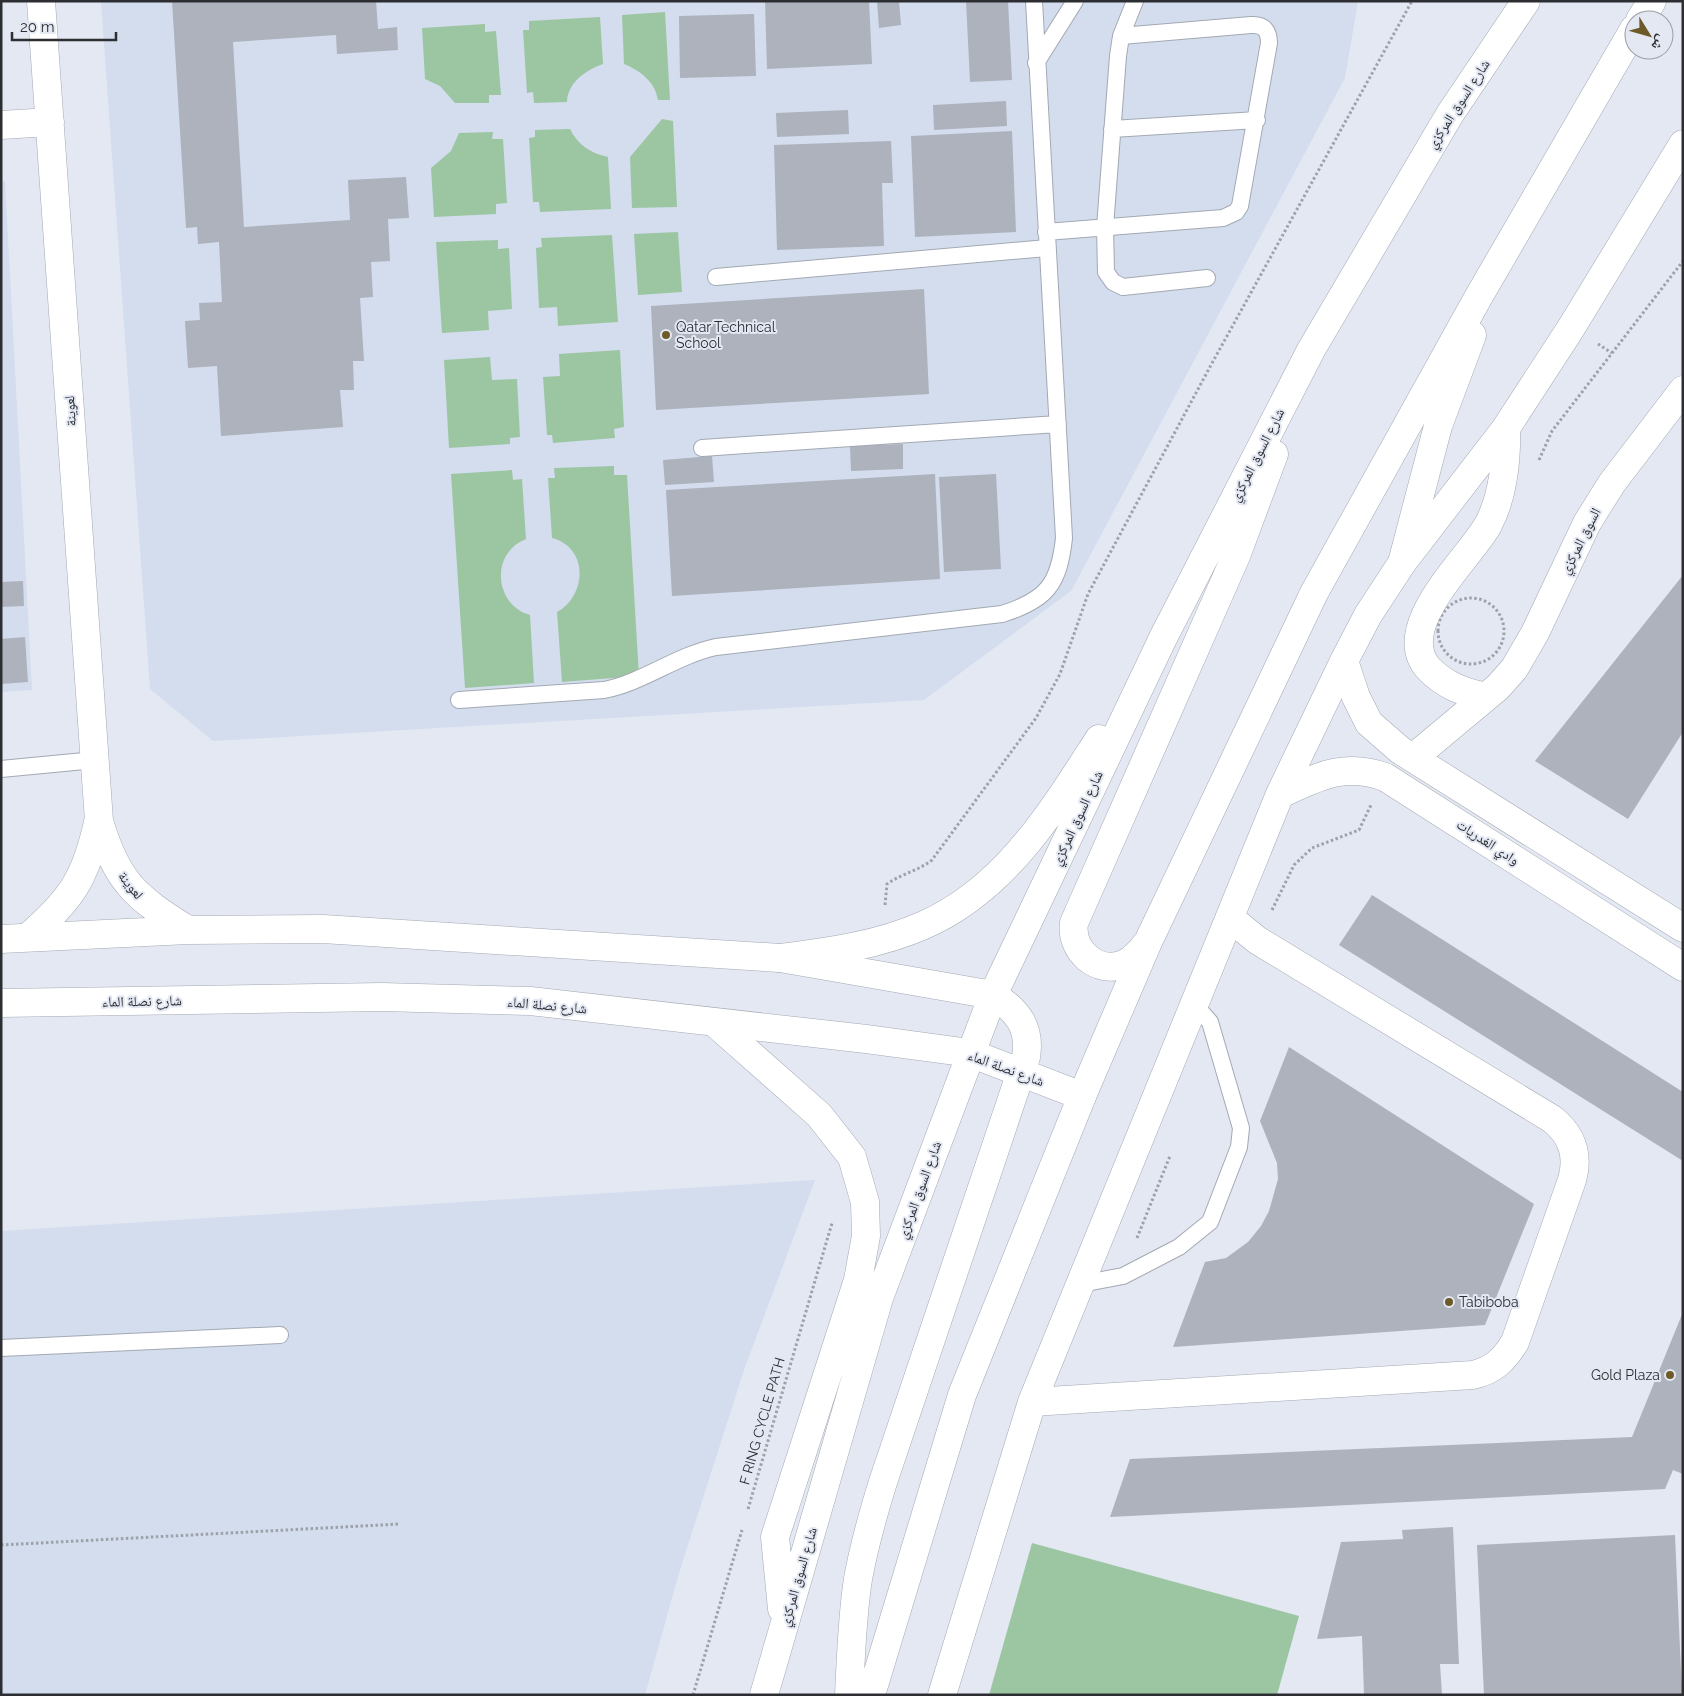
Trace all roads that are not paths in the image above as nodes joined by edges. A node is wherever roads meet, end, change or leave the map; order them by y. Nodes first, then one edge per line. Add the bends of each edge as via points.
1 (41, 1) edge
2 (1034, 1) edge
3 (1075, 1) edge
4 (1135, 1) edge
5 (1526, 1) edge
6 (1121, 36) junction
7 (1624, 46) edge
8 (1036, 63) junction
9 (1256, 120) junction
10 (50, 122) junction
11 (1, 125) edge
12 (1112, 129) junction
13 (1683, 144) edge
14 (1105, 227) junction
15 (1047, 240) junction
16 (716, 277) dead end
17 (1207, 278) dead end
18 (1479, 296) junction
19 (1311, 350) junction
20 (1683, 390) edge
21 (1058, 424) junction
22 (1506, 428) junction
23 (702, 448) dead end
24 (1402, 563) junction
25 (1162, 638) junction
26 (1344, 661) junction
27 (1486, 697) junction
28 (459, 700) dead end
29 (1413, 758) junction
30 (95, 760) junction
31 (1, 769) edge
32 (1280, 794) junction
33 (99, 821) junction
34 (1230, 918) junction
35 (1683, 928) edge
36 (188, 930) junction
37 (28, 937) junction
38 (1, 939) edge
39 (1148, 942) junction
40 (780, 958) junction
41 (1683, 967) edge
42 (993, 996) junction
43 (1, 1003) edge
44 (1194, 1005) junction
45 (716, 1024) junction
46 (970, 1053) junction
47 (1021, 1073) junction
48 (1082, 1096) junction
49 (1081, 1284) junction
50 (280, 1334) dead end
51 (1, 1348) edge
52 (1032, 1402) junction
53 (784, 1625) junction
54 (764, 1695) edge
55 (849, 1695) edge
56 (871, 1695) edge
57 (942, 1695) edge

1 - 10 street, لعوينة
2 - 8 lane
3 - 8 lane
4 - 6 lane
5 - 19 street, شارع السوق المركزي via 1450,114
6 - 9 lane via 1251,25 1266,29 1269,43
6 - 12 lane
7 - 18 street
8 - 15 lane
9 - 12 lane
9 - 14 lane via 1242,200 1236,212 1223,218
10 - 11 street
10 - 30 street, لعوينة
12 - 14 lane
13 - 22 street
14 - 15 lane
14 - 17 lane via 1106,272 1113,282 1123,287
15 - 16 lane
15 - 21 lane
18 - 24 street via 1464,360 1438,426
18 - 39 street via 1314,593
19 - 25 street, شارع السوق المركزي
19 - 39 street via 1236,556 1074,923 1077,946 1085,956 1103,966 1124,964
20 - 27 street, السوق المركزي via 1592,515 1535,633 1514,669
21 - 23 lane
21 - 28 lane via 1064,538 1061,565 1048,588 1028,606 1002,614 716,647 696,651 641,679 604,690
22 - 24 street
22 - 27 street via 1506,450 1498,497 1489,523 1435,595 1421,622 1418,646 1424,663 1446,684
24 - 26 street via 1368,615
25 - 40 street via 1034,836 999,874 962,903 925,924 844,950
25 - 42 street, شارع السوق المركزي
26 - 29 street via 1356,697 1370,723
26 - 32 street
27 - 29 street, السوق المركزي
29 - 35 street
30 - 31 lane
30 - 33 street, لعوينة
32 - 34 street
32 - 41 street, وادي الغدريات via 1330,773 1368,771 1385,777
33 - 36 street, لعوينة via 108,852 125,880 147,904
33 - 37 street, لعوينة via 91,854 78,885 57,912
34 - 44 street
34 - 52 street via 1257,940 1552,1119 1568,1135 1575,1157 1572,1180 1515,1342 1499,1364 1474,1375
36 - 37 street
36 - 40 street via 324,929
37 - 38 street
39 - 48 street
40 - 42 street
42 - 46 street, شارع السوق المركزي
42 - 47 street via 1013,1010 1024,1027 1027,1048
43 - 45 street, شارع نصلة الماء via 382,997 510,1001
44 - 49 street
44 - 49 lane via 1210,1022 1240,1128 1240,1147 1210,1222 1179,1247 1123,1276
45 - 46 street, شارع نصلة الماء
45 - 53 street via 818,1115 852,1156 865,1202 866,1236 858,1280 775,1537
46 - 47 street, شارع نصلة الماء
46 - 53 street, شارع السوق المركزي via 879,1298
47 - 48 street, شارع نصلة الماء
47 - 55 street via 867,1536 852,1626
48 - 56 street via 962,1395
49 - 52 street
50 - 51 lane
52 - 57 street
53 - 54 street, شارع السوق المركزي

